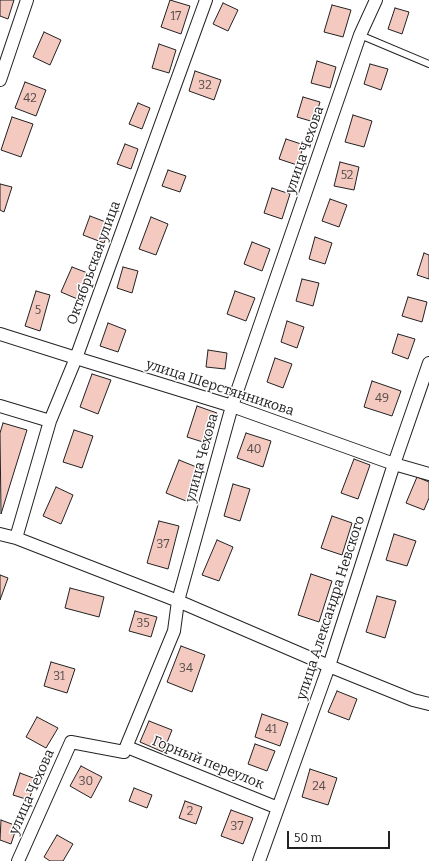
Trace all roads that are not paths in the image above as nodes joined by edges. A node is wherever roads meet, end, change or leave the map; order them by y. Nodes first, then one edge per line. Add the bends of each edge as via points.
1 (27, 0) edge
2 (206, 0) edge
3 (376, 0) edge
4 (360, 35) junction
5 (429, 64) edge
6 (0, 80) edge
7 (0, 334) edge
8 (76, 358) junction
9 (429, 363) edge
10 (0, 406) edge
11 (232, 406) junction
12 (50, 422) junction
13 (394, 464) junction
14 (429, 474) edge
15 (0, 534) edge
16 (16, 538) junction
17 (178, 601) junction
18 (329, 666) junction
19 (429, 704) edge
20 (126, 747) junction
21 (278, 808) junction
22 (18, 861) edge
23 (259, 861) edge

1 - 6 street
2 - 8 street, Октябрьская улица
3 - 4 street, улица Чехова
4 - 5 lane
4 - 11 street, улица Чехова
7 - 8 street, улица Шерстянникова
8 - 11 street, улица Шерстянникова
8 - 12 street, Октябрьская улица
9 - 13 street, улица Александра Невского
10 - 12 street
11 - 13 street, улица Шерстянникова
11 - 17 street, улица Чехова
12 - 16 street, Октябрьская улица
13 - 14 street, улица Шерстянникова
13 - 18 street, улица Александра Невского
15 - 16 street
16 - 17 street
17 - 18 street
17 - 20 street, улица Чехова via 174,631
18 - 19 street
18 - 21 street, улица Александра Невского
20 - 21 street, Горный переулок
20 - 22 street, улица Чехова via 124,752 71,742
21 - 23 street, улица Александра Невского

